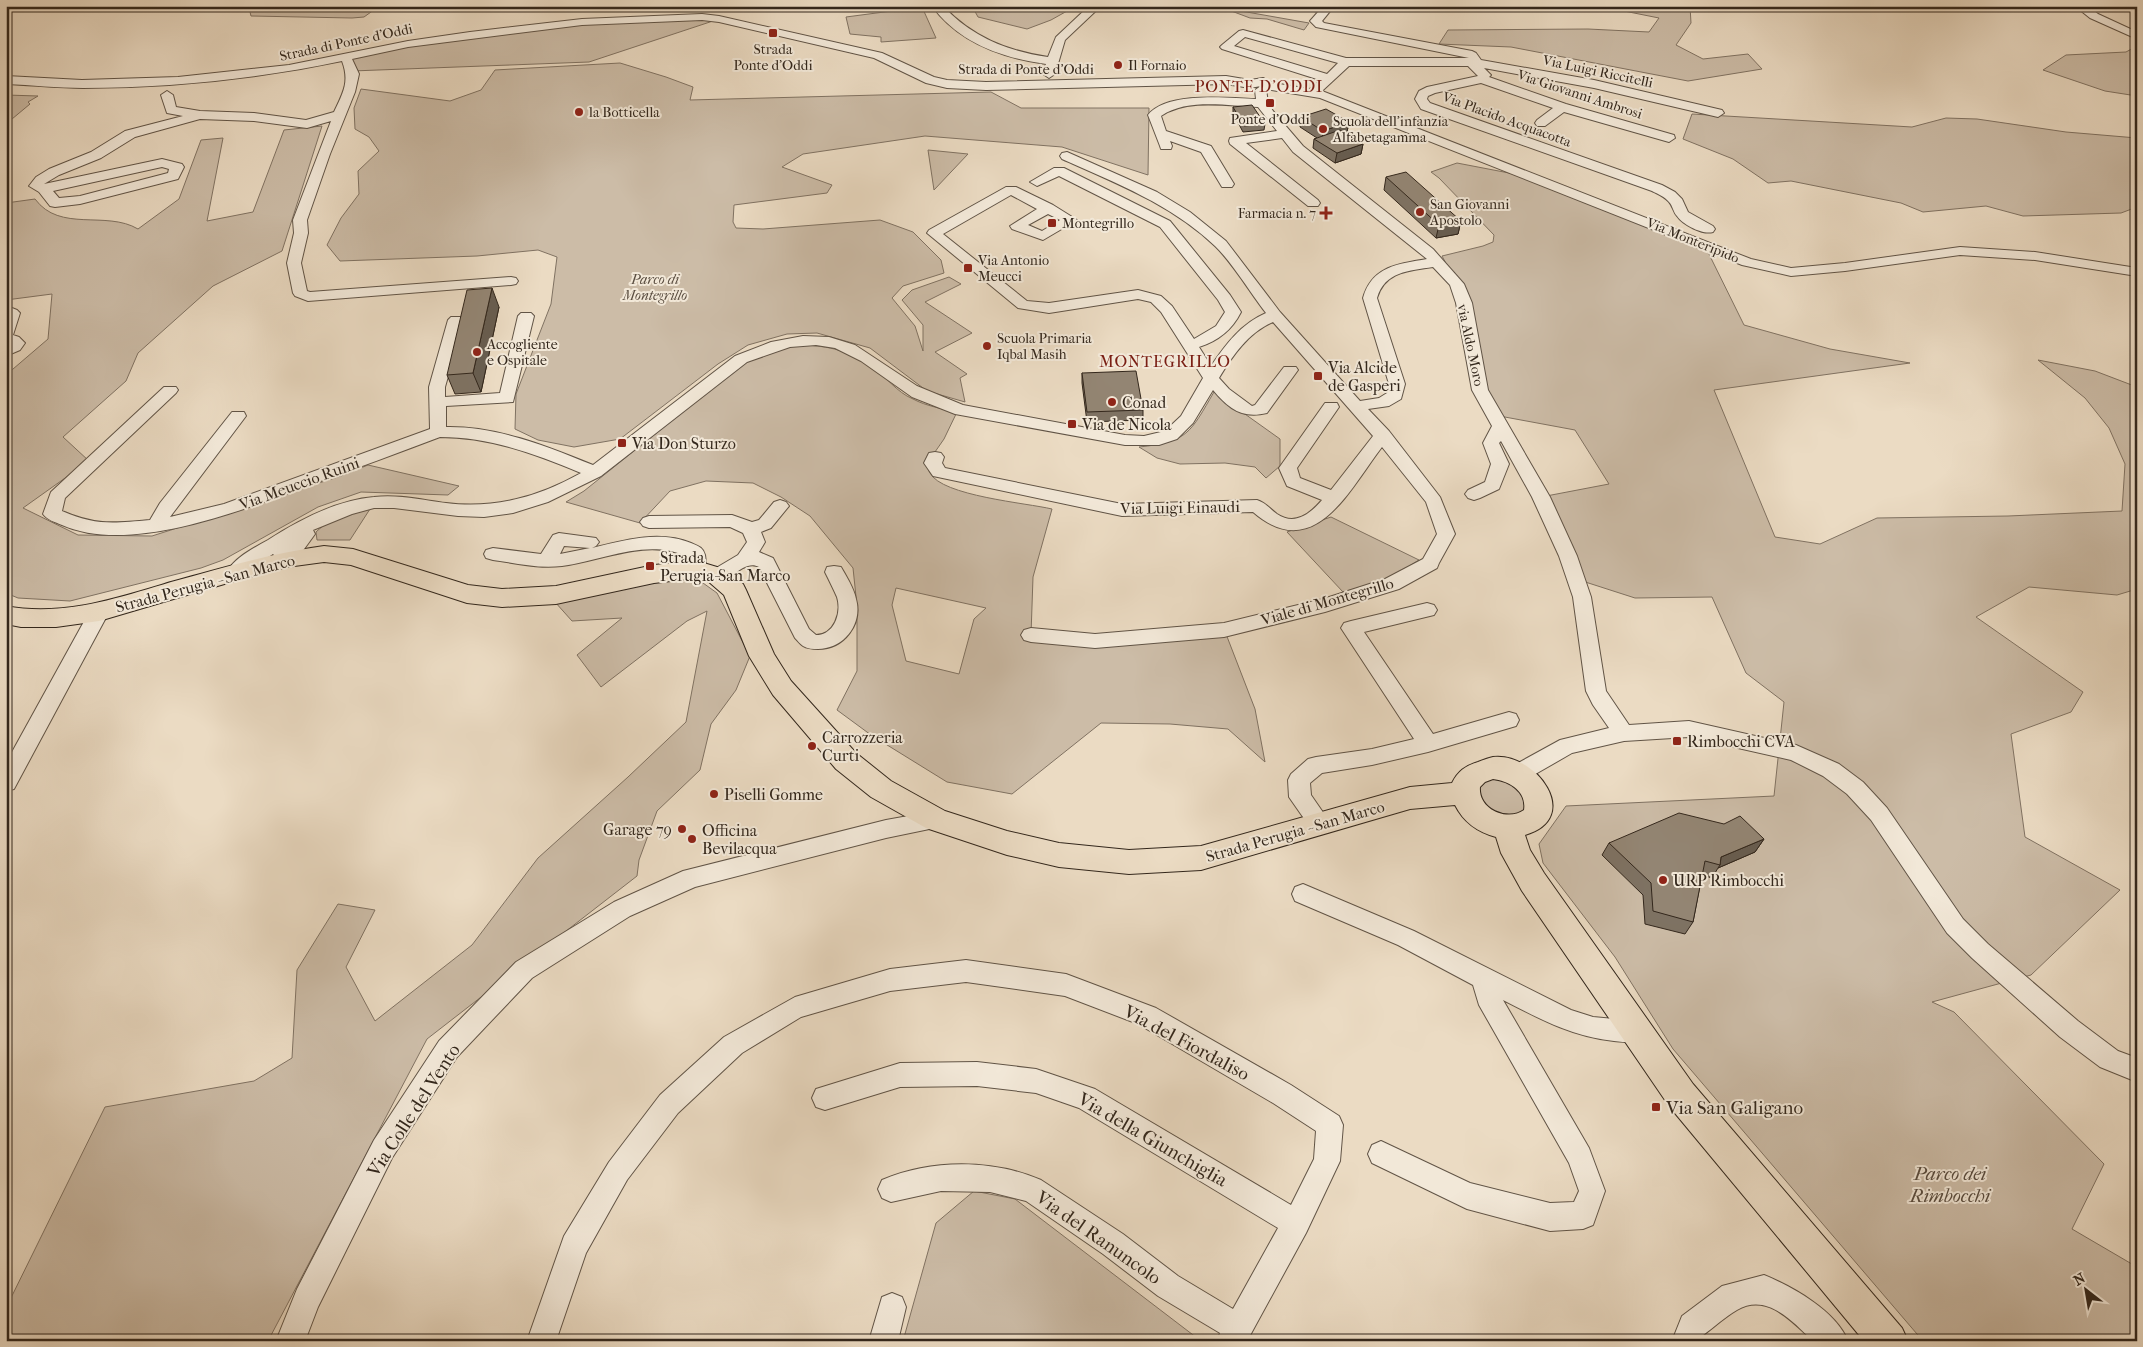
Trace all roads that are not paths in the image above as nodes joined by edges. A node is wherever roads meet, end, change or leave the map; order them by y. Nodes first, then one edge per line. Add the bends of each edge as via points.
1 (937, 6) edge
2 (1096, 6) edge
3 (1307, 6) edge
4 (2080, 6) edge
5 (1326, 8) edge
6 (2137, 36) edge
7 (346, 58) junction
8 (1053, 60) junction
9 (1346, 62) junction
10 (1467, 62) junction
11 (1328, 78) junction
12 (1482, 79) junction
13 (6, 80) edge
14 (1046, 84) junction
15 (1261, 91) junction
16 (1318, 94) junction
17 (167, 95) dead end
18 (1354, 96) dead end
19 (1562, 107) junction
20 (1718, 113) dead end
21 (200, 114) junction
22 (340, 114) junction
23 (1541, 123) dead end
24 (1160, 133) junction
25 (1286, 134) junction
26 (1669, 138) dead end
27 (1166, 146) dead end
28 (1067, 156) dead end
29 (1038, 182) dead end
30 (1227, 184) dead end
31 (44, 189) junction
32 (1313, 203) dead end
33 (1048, 208) dead end
34 (1708, 229) dead end
35 (1436, 262) junction
36 (2137, 272) edge
37 (511, 281) dead end
38 (12, 313) dead end
39 (1275, 315) junction
40 (526, 316) dead end
41 (456, 320) dead end
42 (6, 336) edge
43 (6, 339) edge
44 (1190, 344) junction
45 (6, 351) edge
46 (1290, 370) dead end
47 (1211, 378) junction
48 (170, 390) dead end
49 (437, 402) junction
50 (1357, 406) junction
51 (1331, 407) dead end
52 (238, 416) dead end
53 (1500, 426) junction
54 (438, 432) junction
55 (1383, 435) junction
56 (935, 457) dead end
57 (595, 472) junction
58 (1474, 494) dead end
59 (1334, 498) junction
60 (780, 506) dead end
61 (649, 522) dead end
62 (156, 525) junction
63 (750, 529) junction
64 (298, 534) junction
65 (590, 542) dead end
66 (324, 554) junction
67 (493, 554) dead end
68 (745, 558) junction
69 (287, 559) junction
70 (546, 561) junction
71 (236, 572) junction
72 (834, 572) dead end
73 (708, 573) junction
74 (1427, 610) dead end
75 (99, 612) junction
76 (6, 615) edge
77 (1031, 634) dead end
78 (1509, 720) dead end
79 (1624, 733) junction
80 (1428, 744) junction
81 (1517, 774) junction
82 (6, 783) edge
83 (1464, 793) junction
84 (936, 820) junction
85 (1320, 824) junction
86 (1508, 827) junction
87 (1303, 894) dead end
88 (1484, 978) junction
89 (1636, 1032) junction
90 (2137, 1070) edge
91 (825, 1098) dead end
92 (1381, 1154) dead end
93 (891, 1189) dead end
94 (1296, 1223) junction
95 (892, 1307) dead end
96 (302, 1311) junction
97 (1234, 1334) edge
98 (290, 1341) edge
99 (300, 1341) edge
100 (541, 1341) edge
101 (882, 1341) edge
102 (1686, 1341) edge
103 (1834, 1341) edge
104 (1889, 1341) edge

1 - 8 street via 959,29 982,43 1026,58
2 - 8 street via 1060,39
3 - 5 street
4 - 6 street
5 - 10 street via 1316,21 1320,25 1472,55 1476,59
7 - 13 street, Strada di Ponte d'Oddi via 274,72 178,81 82,84
7 - 14 street, Strada di Ponte d'Oddi via 441,38 526,28 702,17 878,55 930,80 947,84
7 - 22 street via 354,74
8 - 14 street
9 - 10 street
9 - 11 street
9 - 11 street via 1243,33 1226,47
10 - 12 street, Via Placido Acquacotta via 1485,75
10 - 20 street, Via Luigi Riccitelli via 1594,84
11 - 16 street
12 - 19 street, Via Giovanni Ambrosi
12 - 34 street, Via Placido Acquacotta via 1431,90 1421,99 1426,106 1657,188 1677,202 1682,214
14 - 15 street, Strada di Ponte d'Oddi via 1226,80
15 - 16 street, Via Monteripido
15 - 24 street via 1164,108 1154,115
15 - 25 street, via Aldo Moro via 1268,113
16 - 18 street
16 - 36 street, Via Monteripido via 1739,258 1791,272 1960,251 2035,256
17 - 21 street via 171,110
19 - 23 street
19 - 26 street, Via Giovanni Ambrosi
21 - 22 street via 254,116 306,124
21 - 31 street via 130,134 96,155 41,180 36,186
22 - 37 street via 300,220 301,233 294,263 300,293 308,297
24 - 27 street
24 - 30 street via 1206,149
25 - 32 street via 1235,141
25 - 35 street, via Aldo Moro via 1298,149
28 - 39 street via 1152,195 1185,215 1221,244
29 - 44 street via 1059,171 1165,224 1233,312 1231,319 1218,332
31 - 31 street via 162,163 177,167 173,176 80,200 55,203
33 - 44 street via 1011,190 934,233 1023,305 1049,308 1138,294 1156,299
35 - 50 street via 1394,270 1380,277 1372,287 1370,298 1397,384 1395,396 1383,402
35 - 53 street, via Aldo Moro via 1457,284 1464,303 1480,390
38 - 42 street
39 - 47 street via 1252,327
39 - 50 street
40 - 49 street via 507,398
41 - 49 street via 437,388
43 - 45 street via 17,343
44 - 47 street
46 - 47 street via 1261,409 1252,411 1243,408
47 - 57 street via 1194,411 1178,431 1167,438 1139,442 938,404 839,344 798,341 741,358
48 - 62 street, Via Meuccio Ruini via 57,496 52,514 78,525 108,530
49 - 54 street
50 - 55 street, Viale di Montegrillo
51 - 59 street via 1288,468 1293,482
52 - 62 street via 166,507
53 - 58 street via 1491,443 1500,464 1493,485
53 - 79 street, via Aldo Moro via 1541,497 1568,556 1582,597 1596,691
54 - 57 street, Via Meuccio Ruini via 456,430 487,435
54 - 62 street, Via Meuccio Ruini via 230,508
55 - 59 street, Via Luigi Einaudi
55 - 77 street, Viale di Montegrillo via 1434,501 1446,534 1430,562 1400,580 1325,605 1224,630 1108,641
56 - 59 street, Via Luigi Einaudi via 933,463 939,472 1122,510 1257,506 1268,517 1287,526 1315,519
57 - 64 street via 547,497 510,508 461,511 380,502 344,510
60 - 63 street via 765,524
61 - 63 street via 732,521
63 - 68 street via 756,542
64 - 66 street
64 - 69 street via 297,543
64 - 71 street via 256,556
65 - 70 street via 559,539
66 - 69 main road, Strada Perugia - San Marco
66 - 73 main road, Strada Perugia - San Marco via 353,557 467,594 502,598 556,595 654,574
67 - 70 street
68 - 72 street via 757,558 766,563 802,633 811,642 825,642 839,635 848,617 847,599
68 - 73 street
69 - 71 main road, Strada Perugia - San Marco
70 - 73 street via 633,546 677,545 694,552
71 - 75 main road, Strada Perugia - San Marco
73 - 84 main road, Strada Perugia - San Marco via 734,590 762,656 782,688 846,761 881,789
74 - 80 street via 1351,628
75 - 76 main road, Strada Perugia - San Marco via 56,618
75 - 82 street
78 - 80 street
79 - 81 street via 1567,746
79 - 90 street via 1689,730 1796,753 1831,770 1855,788 1879,814 1955,926 1980,951 2069,1030 2109,1059
80 - 85 street via 1316,765 1299,780 1300,797
81 - 83 main road via 1505,769 1481,770 1471,775
81 - 86 main road via 1534,788 1538,807 1529,822
83 - 85 main road, Strada Perugia - San Marco via 1410,798
83 - 86 main road via 1466,803 1483,820
84 - 85 main road, Strada Perugia - San Marco via 1006,843 1059,855 1129,862 1201,858
84 - 96 street, Via Colle del Vento via 886,829 691,878 622,909 524,970 448,1049 383,1149
86 - 89 main road via 1516,853 1533,882
87 - 88 street via 1406,938
88 - 89 street via 1566,1020 1593,1028
88 - 92 street via 1488,997 1580,1157 1592,1191 1583,1215 1550,1217 1467,1196
89 - 104 main road via 1704,1124
91 - 94 street, Via della Giunchiglia via 900,1075 977,1074 1036,1081 1086,1098
93 - 97 street, Via del Ranuncolo via 941,1178 990,1179 1032,1189 1113,1244
94 - 97 street
94 - 100 street, Via del Fiordaliso via 1327,1161 1330,1125 1282,1094 1147,1016 1066,985 966,971 890,980 795,1008 732,1045 669,1104 618,1171 574,1246
95 - 101 street
96 - 98 street, Via Colle del Vento
96 - 99 street
102 - 103 street via 1692,1326 1732,1296 1764,1289 1798,1306

